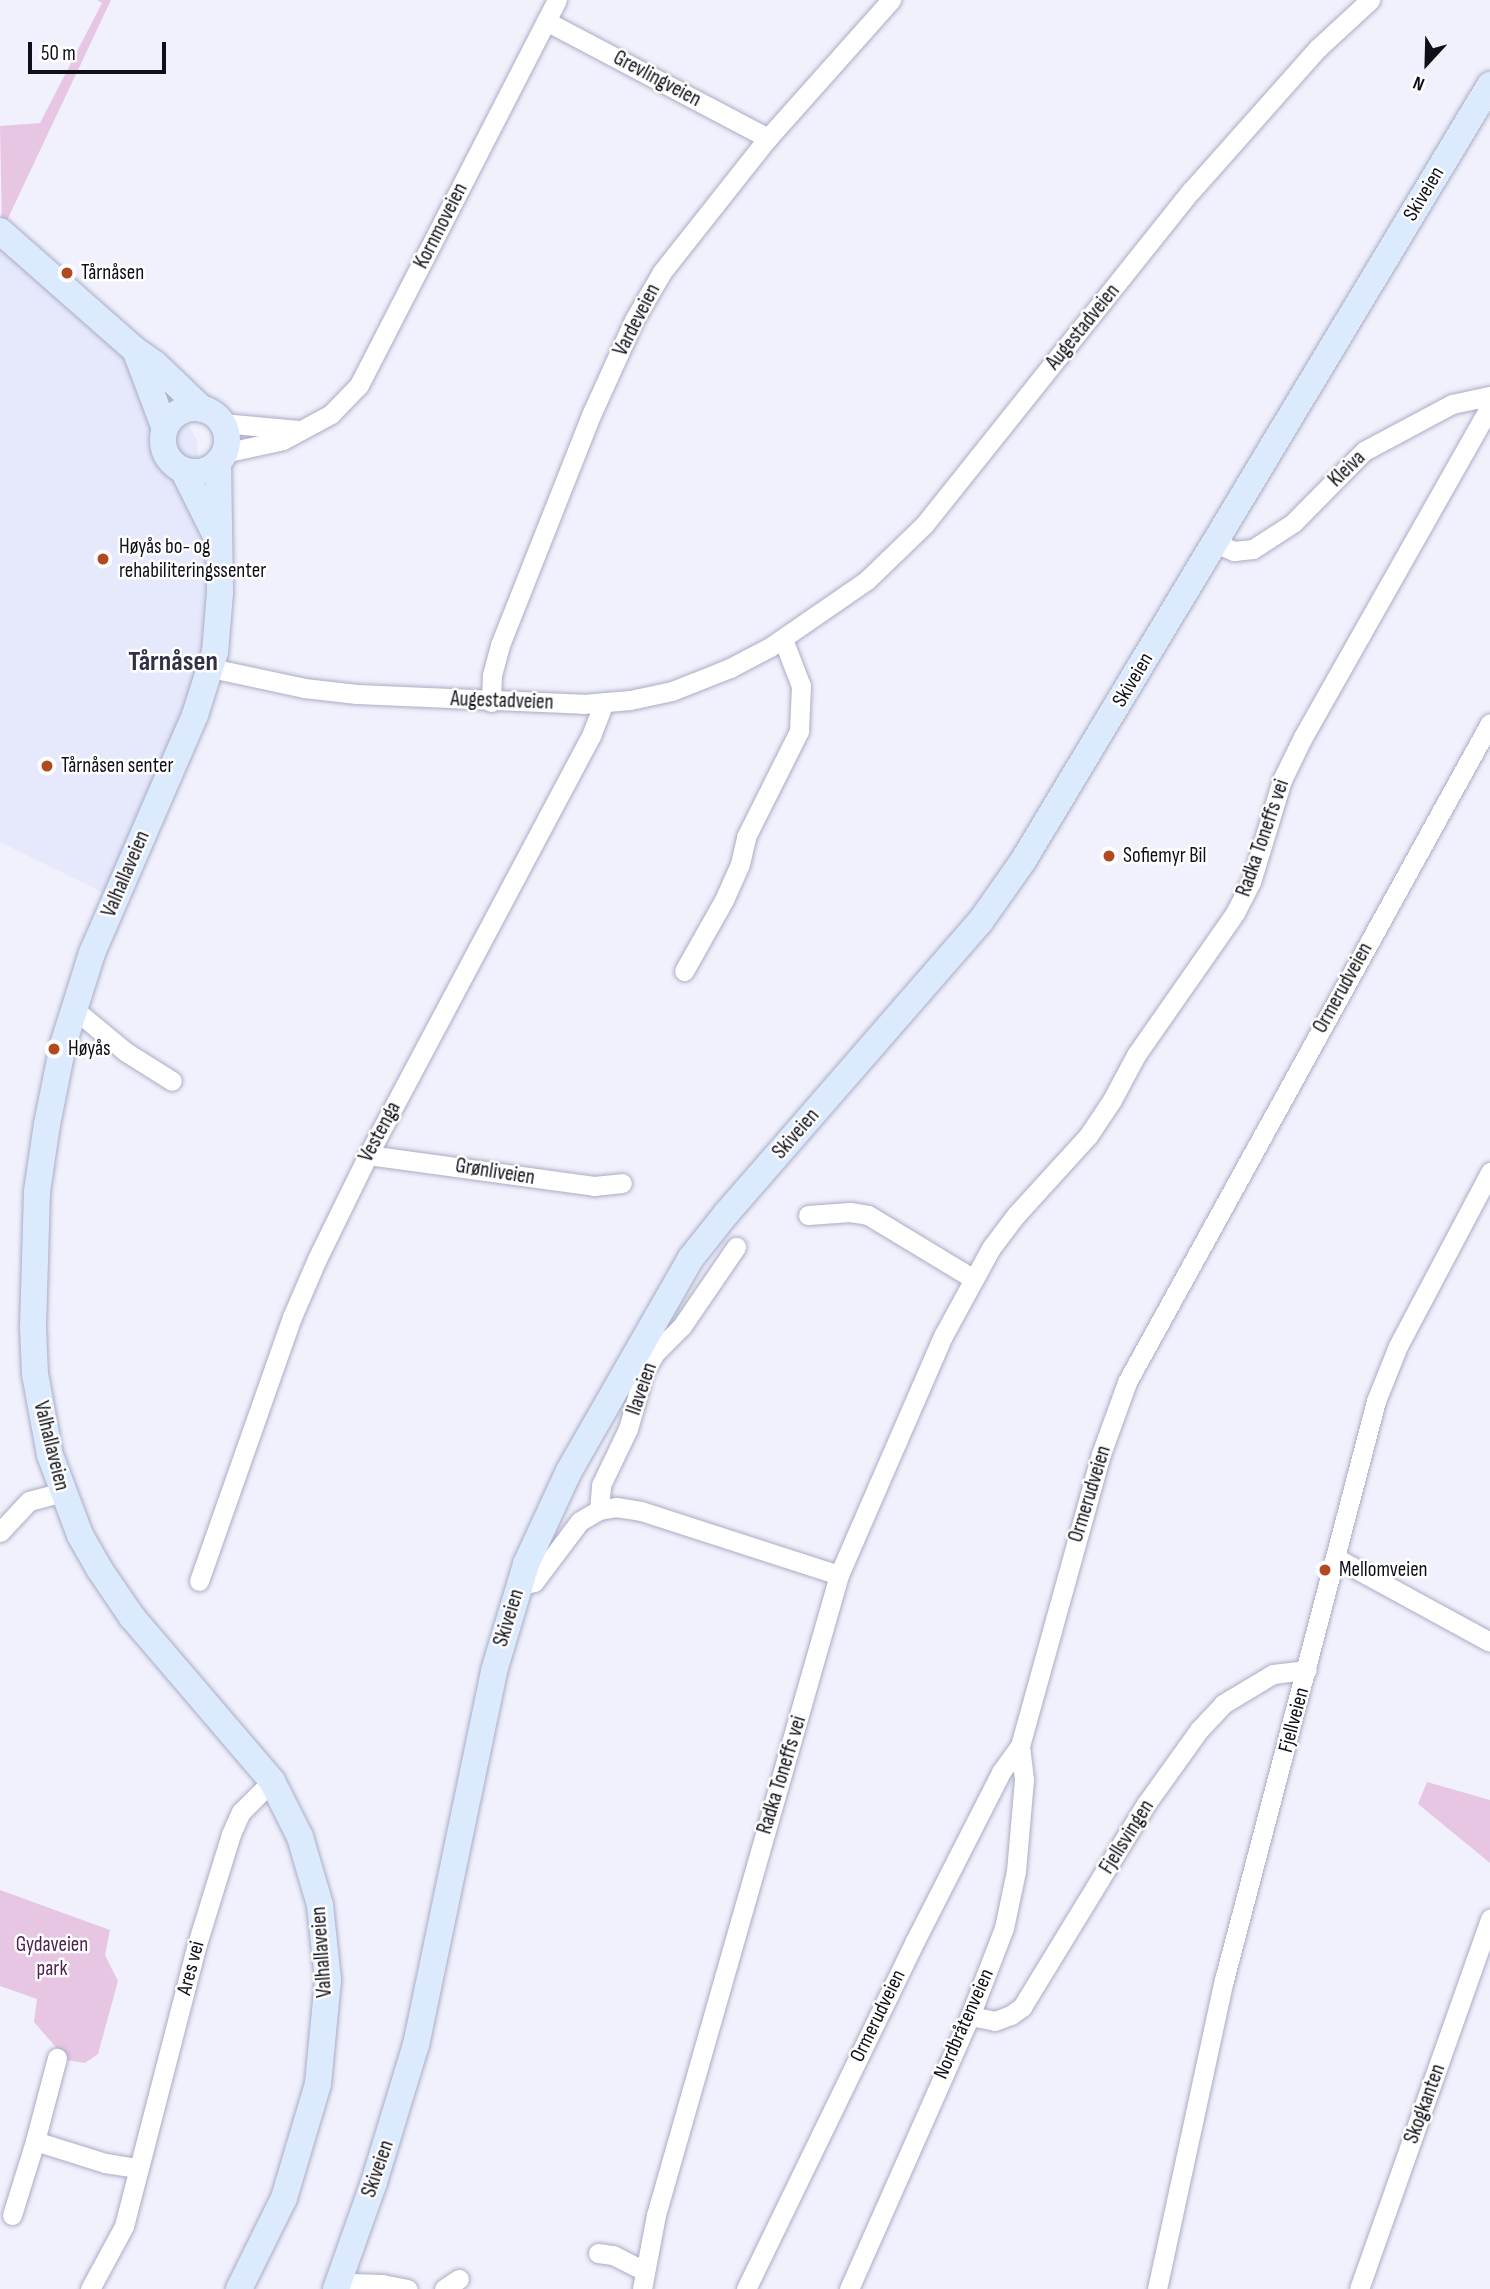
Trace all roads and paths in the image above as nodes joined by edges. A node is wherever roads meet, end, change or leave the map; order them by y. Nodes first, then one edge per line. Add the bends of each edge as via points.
1 (557, 0) edge
2 (891, 0) edge
3 (1370, 0) edge
4 (546, 21) junction
5 (1490, 85) edge
6 (768, 138) junction
7 (0, 231) edge
8 (135, 350) junction
9 (1490, 396) edge
10 (1490, 406) edge
11 (212, 416) junction
12 (164, 429) junction
13 (300, 430) junction
14 (221, 457) junction
15 (183, 470) junction
16 (217, 538) junction
17 (1215, 543) junction
18 (783, 639) junction
19 (211, 668) junction
20 (491, 702) junction
21 (604, 702) junction
22 (1490, 723) edge
23 (684, 971) dead end
24 (74, 1009) junction
25 (172, 1081) dead end
26 (368, 1155) junction
27 (1490, 1172) edge
28 (622, 1183) dead end
29 (808, 1215) dead end
30 (736, 1247) dead end
31 (972, 1278) junction
32 (62, 1492) junction
33 (599, 1510) junction
34 (0, 1532) edge
35 (1336, 1558) junction
36 (839, 1575) junction
37 (199, 1581) dead end
38 (519, 1586) junction
39 (1490, 1642) edge
40 (1307, 1670) junction
41 (1020, 1746) junction
42 (272, 1781) junction
43 (1490, 1919) edge
44 (970, 2015) junction
45 (57, 2059) dead end
46 (35, 2141) junction
47 (138, 2168) junction
48 (12, 2215) dead end
49 (598, 2253) dead end
50 (643, 2280) edge
51 (90, 2289) edge
52 (239, 2289) edge
53 (337, 2289) edge
54 (408, 2289) edge
55 (746, 2289) edge
56 (849, 2289) edge
57 (1157, 2289) edge
58 (1359, 2289) edge

1 - 4 street, Kornmoveien
2 - 6 street, Vardeveien
3 - 18 street, Augestadveien via 1318,48 1191,191 924,525 867,580
4 - 6 street, Grevlingveien
4 - 13 street, Kornmoveien via 359,385 331,414
5 - 17 street, Skiveien
6 - 20 street, Vardeveien via 662,272 634,320 591,415 500,645
7 - 8 street
8 - 11 street
8 - 12 street
9 - 17 street, Kleiva via 1452,404 1378,442 1293,523 1253,549 1234,551
10 - 31 street, Radka Toneffs vei via 1303,737 1278,791 1251,882 1235,913 1136,1055 1088,1136 1016,1215
11 - 12 street via 179,412
11 - 13 street
11 - 14 street via 227,438
12 - 15 street via 168,458
13 - 14 street, Kornmoveien via 283,440
14 - 15 street via 198,472
14 - 16 street, Valhallaveien
15 - 16 street, Valhallaveien
16 - 19 street, Valhallaveien via 219,615
17 - 38 street, Skiveien via 1052,815 980,922 691,1258 569,1471
18 - 21 street, Augestadveien via 730,668 672,691
18 - 23 street via 801,687 799,731 746,837 724,900
19 - 20 street, Augestadveien via 304,688
19 - 24 street, Valhallaveien via 92,953
20 - 21 street, Augestadveien
21 - 26 street, Vestenga via 591,736
22 - 41 street, Ormerudveien via 1127,1382 1097,1467
24 - 25 street via 126,1052
24 - 32 street, Valhallaveien via 42,1151 33,1273 35,1374
26 - 28 street, Grønliveien via 594,1186
26 - 37 street, Vestenga via 292,1317
27 - 35 street, Fjellveien via 1440,1263 1376,1401
29 - 31 street via 869,1215
30 - 33 street, Ilaveien via 644,1372 628,1429 601,1485
31 - 36 street, Radka Toneffs vei
32 - 34 street via 29,1501
32 - 42 street, Valhallaveien via 113,1592
33 - 36 street via 641,1511
33 - 38 street via 580,1521 534,1582
35 - 39 street
35 - 40 street, Fjellveien
36 - 50 street, Radka Toneffs vei via 656,2215
38 - 53 street, Skiveien via 494,1671 416,2045
40 - 44 street, Fjellsvingen via 1273,1674 1223,1704 1146,1804 1022,2007 995,2021
40 - 57 street, Fjellveien via 1224,1980
41 - 44 street, Nordbråtenveien via 1024,1779 1016,1871 1004,1928
41 - 55 street, Ormerudveien via 1001,1772 915,1941
42 - 47 street, Ares vei via 241,1812 231,1834
42 - 52 street, Valhallaveien via 300,1837 314,1880 324,1930 327,2009 318,2084 296,2165
43 - 58 street, Skogkanten
44 - 56 street, Nordbråtenveien
45 - 46 street
46 - 47 street via 105,2163
46 - 48 street
47 - 51 street, Ares vei via 124,2226
49 - 50 street via 612,2255
53 - 54 street via 350,2283

